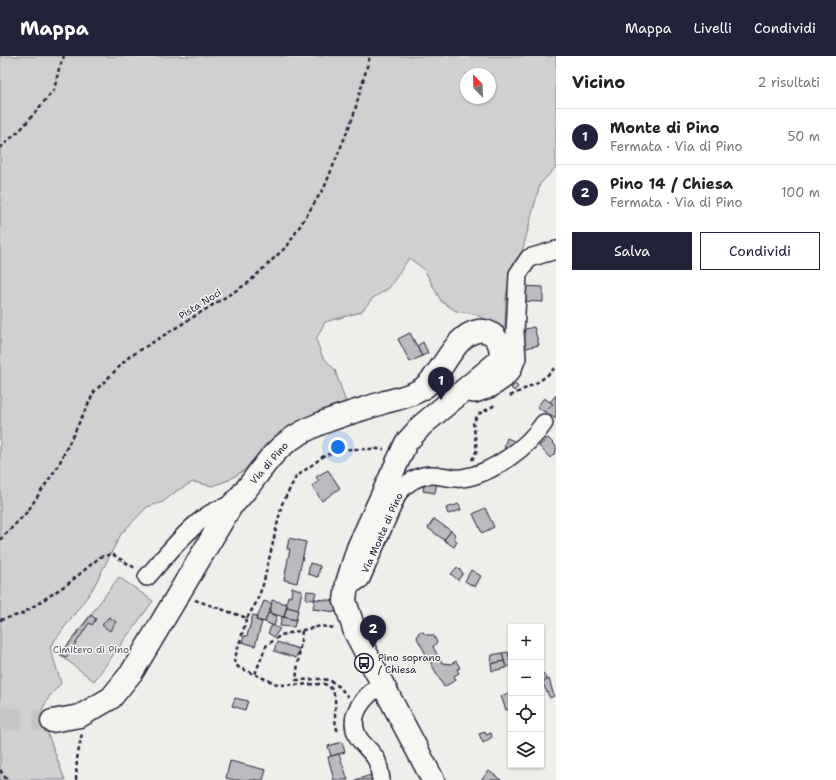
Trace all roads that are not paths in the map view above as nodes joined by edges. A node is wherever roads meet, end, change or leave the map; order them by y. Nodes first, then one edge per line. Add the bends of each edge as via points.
1 (556, 250) edge
2 (462, 392) junction
3 (544, 423) dead end
4 (231, 506) junction
5 (147, 577) road end
6 (347, 583) junction
7 (382, 684) junction
8 (52, 721) tunnel mouth
9 (381, 780) edge
10 (433, 780) edge

1 - 2 street via 529,258 518,274 515,332 517,358 512,371 492,388 475,394
2 - 4 street, Via di Pino via 499,362 499,342 490,333 477,331 465,336 435,377 422,388 408,395 342,415 298,434 285,443
2 - 6 street, Via di Pino via 422,425 406,443 358,548
3 - 6 street, Via Monte di Pino via 537,434 520,450 477,475 462,478 426,474 404,487 398,494 361,580
4 - 5 street via 222,506 207,516 184,536
4 - 8 street, Via di Pino via 132,672 111,698 80,716
6 - 7 street, Via di Pino via 345,601 355,632
7 - 9 street via 370,692 357,708 354,723 356,735 376,760
7 - 10 street, Via di Pino

